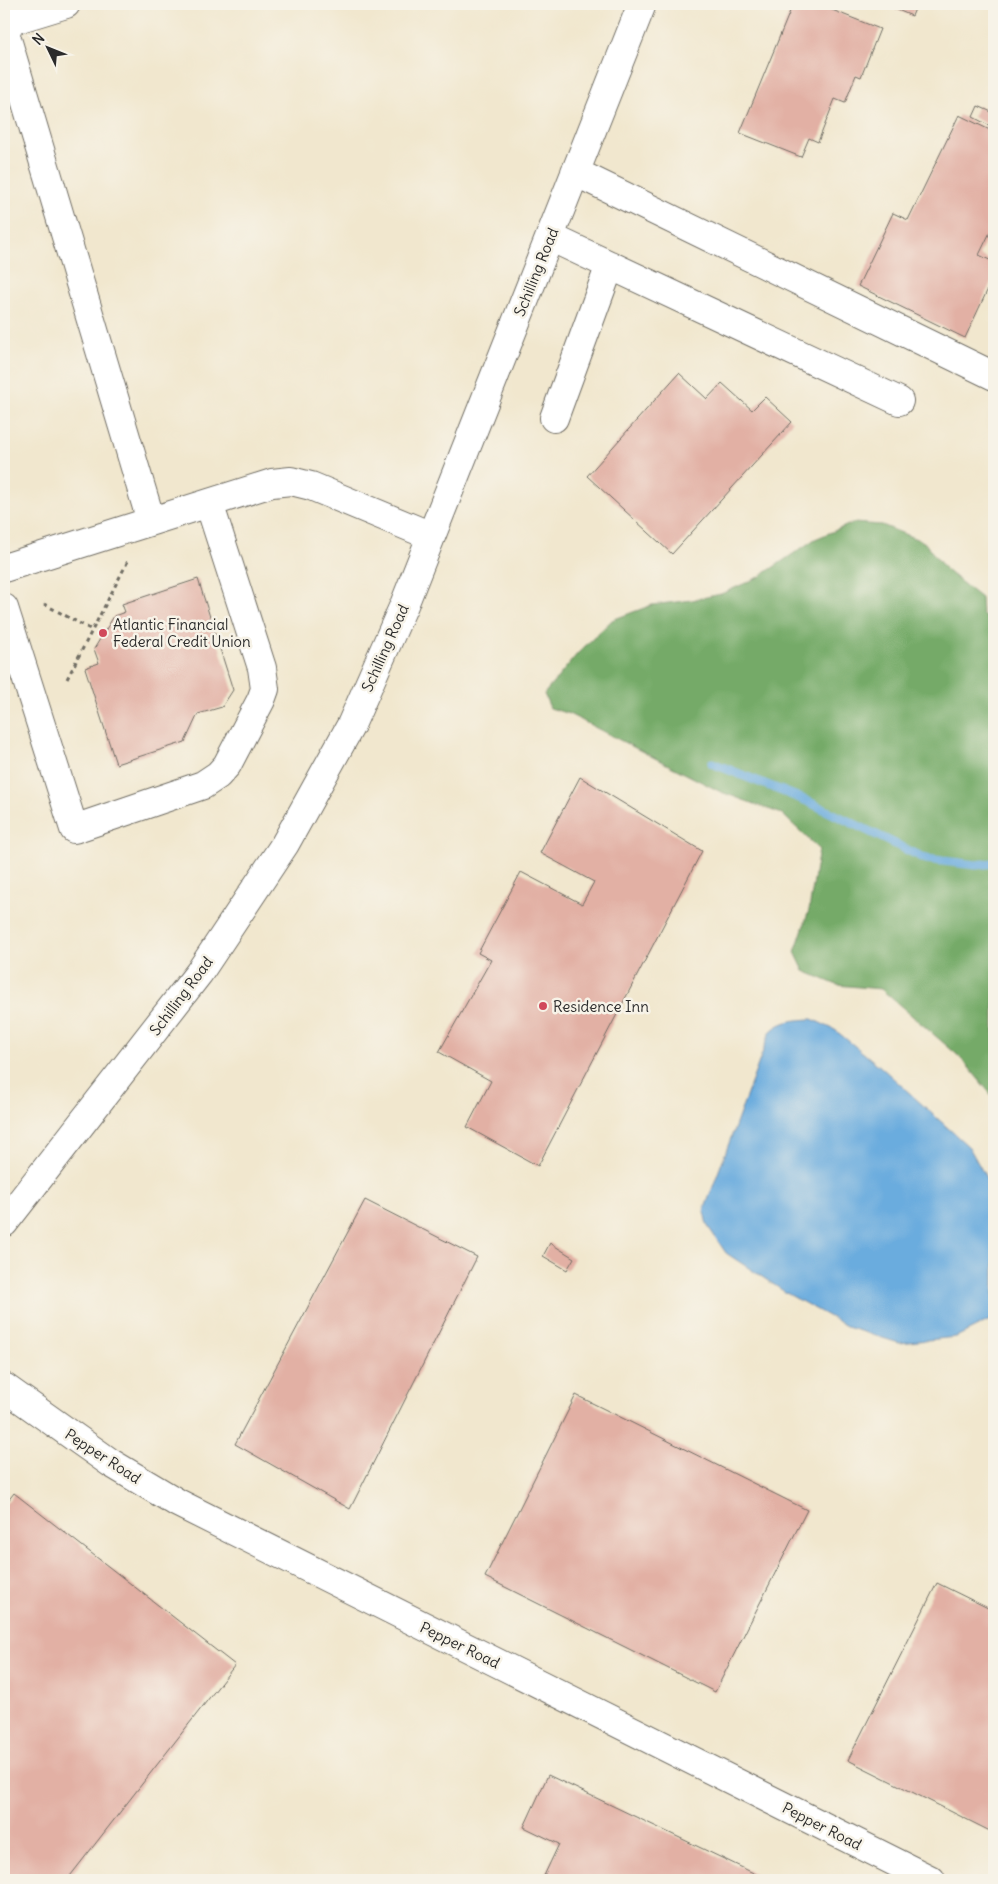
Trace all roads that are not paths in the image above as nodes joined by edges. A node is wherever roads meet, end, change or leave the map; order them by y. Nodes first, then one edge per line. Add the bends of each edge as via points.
1 (66, 4) edge
2 (642, 4) edge
3 (4, 23) edge
4 (4, 29) edge
5 (575, 172) junction
6 (550, 237) junction
7 (610, 265) junction
8 (994, 376) edge
9 (899, 401) dead end
10 (554, 418) dead end
11 (209, 503) junction
12 (151, 521) junction
13 (431, 536) junction
14 (4, 568) edge
15 (4, 608) edge
16 (4, 1223) edge
17 (4, 1387) edge
18 (930, 1880) edge

1 - 3 street
2 - 5 street, Schilling Road
4 - 12 street
5 - 6 street, Schilling Road
5 - 8 street
6 - 7 street
6 - 13 street, Schilling Road
7 - 9 street
7 - 10 street
11 - 12 street
11 - 13 street via 272,483 291,481 311,486
11 - 15 street via 262,668 265,689 228,765 203,785 74,829
12 - 14 street
13 - 16 street, Schilling Road via 351,725 280,852 200,973
17 - 18 street, Pepper Road via 103,1458 178,1503

